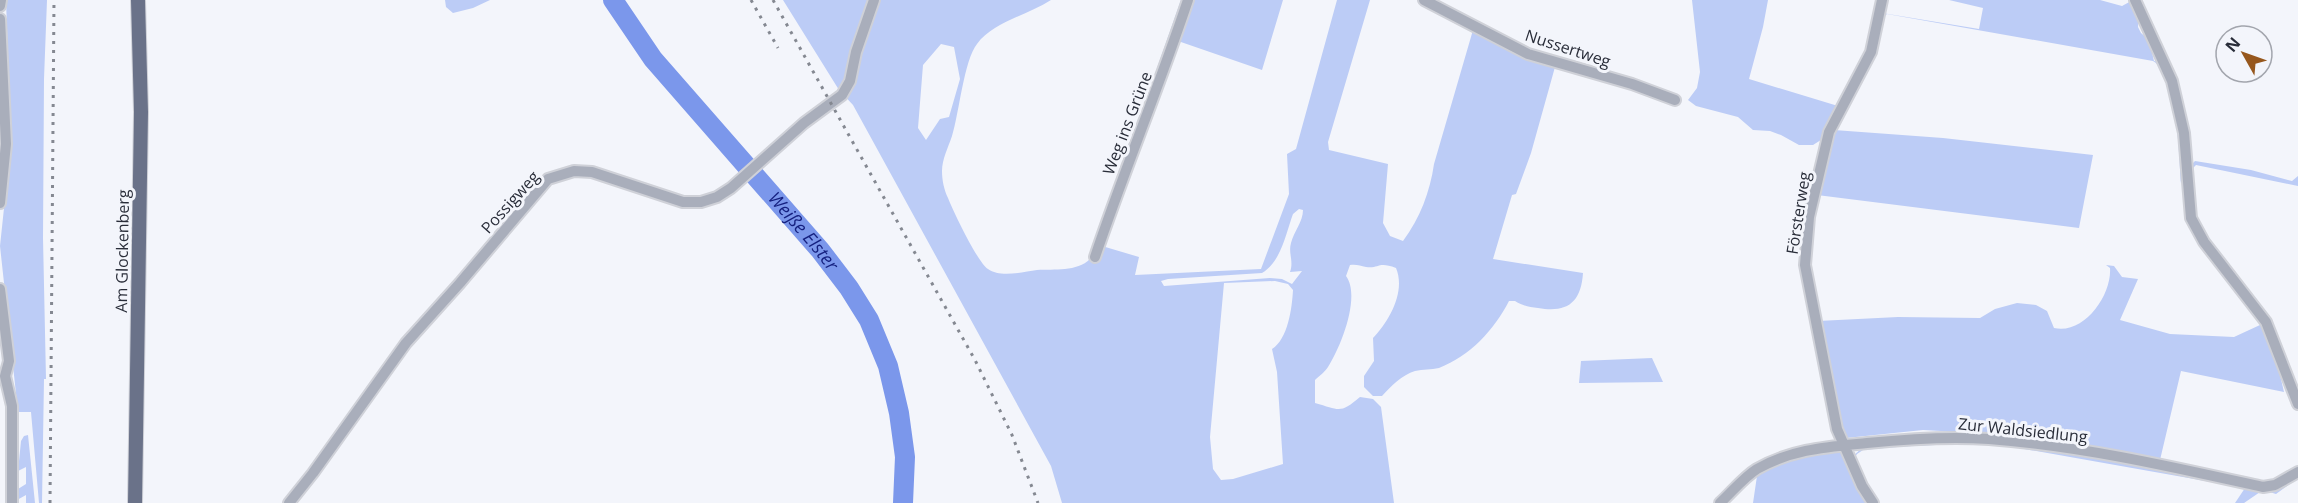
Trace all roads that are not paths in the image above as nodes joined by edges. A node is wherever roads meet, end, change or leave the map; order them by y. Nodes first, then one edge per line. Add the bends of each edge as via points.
1 (1, 0) edge
2 (138, 0) edge
3 (874, 0) edge
4 (1188, 0) edge
5 (1424, 0) edge
6 (1882, 0) edge
7 (2135, 0) edge
8 (0, 6) edge
9 (0, 19) edge
10 (1675, 100) dead end
11 (0, 203) edge
12 (1095, 257) dead end
13 (0, 289) edge
14 (2, 373) edge
15 (2298, 404) edge
16 (1843, 445) junction
17 (2298, 472) edge
18 (12, 503) edge
19 (135, 503) edge
20 (289, 503) edge
21 (1720, 503) edge
22 (1873, 503) edge

1 - 8 street
2 - 19 main road, Am Glockenberg via 141,112
3 - 20 street, Possigweg via 850,81 842,95 717,197 683,202 592,172 574,171 548,179 406,343
4 - 12 street, Weg ins Grüne
5 - 10 street, Nussertweg via 1528,54
6 - 16 street, Försterweg via 1870,52 1829,132 1806,237 1804,265
7 - 15 street via 2172,81 2184,133 2191,218 2210,250 2266,322
9 - 11 street via 6,144
13 - 14 street via 9,361
14 - 18 street via 12,406
16 - 17 street, Zur Waldsiedlung via 1922,438 2022,442 2117,456 2263,487
16 - 21 street, Zur Waldsiedlung via 1798,451 1776,460 1755,471
16 - 22 street, Försterweg

